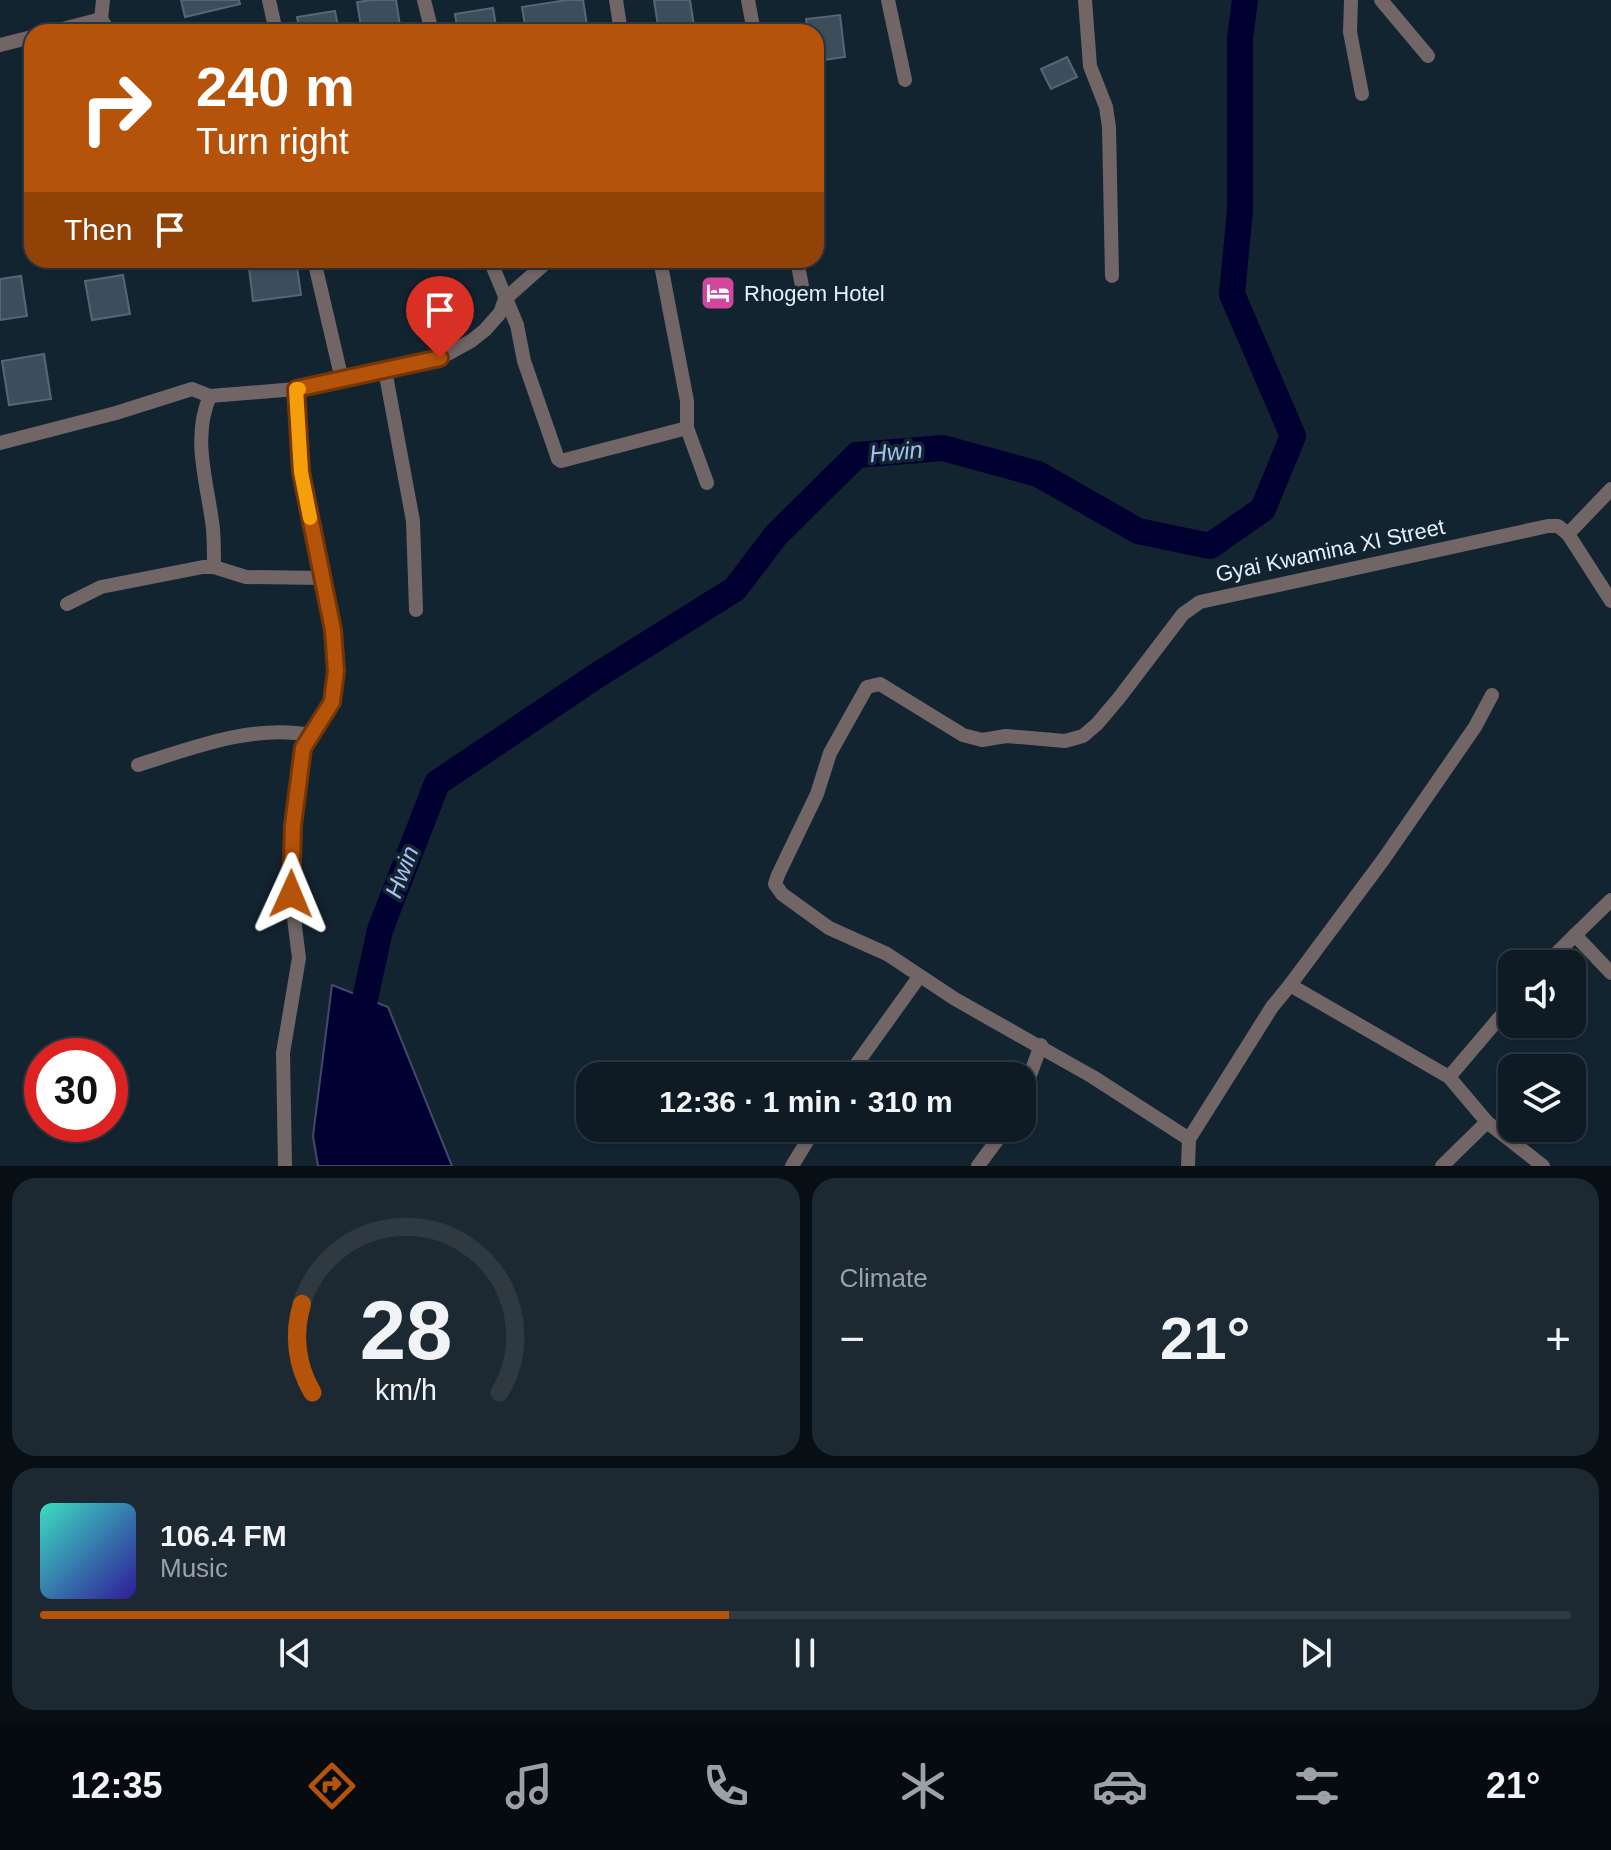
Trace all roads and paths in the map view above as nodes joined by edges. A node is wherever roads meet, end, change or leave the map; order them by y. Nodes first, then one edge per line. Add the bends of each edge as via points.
1 (103, 0) edge
2 (269, 0) edge
3 (424, 0) edge
4 (616, 0) edge
5 (748, 0) edge
6 (888, 0) edge
7 (1085, 0) edge
8 (1351, 0) edge
9 (1381, 0) edge
10 (105, 24) edge
11 (274, 24) edge
12 (430, 24) edge
13 (620, 24) edge
14 (752, 24) edge
15 (24, 39) edge
16 (0, 45) edge
17 (1428, 56) dead end
18 (905, 80) dead end
19 (1362, 94) dead end
20 (316, 268) edge
21 (493, 268) edge
22 (540, 268) edge
23 (662, 268) edge
24 (799, 268) edge
25 (1112, 276) dead end
26 (804, 297) dead end
27 (505, 299) junction
28 (385, 370) junction
29 (342, 380) junction
30 (296, 389) junction
31 (210, 396) junction
32 (687, 428) junction
33 (0, 443) edge
34 (707, 483) dead end
35 (1611, 489) edge
36 (1568, 534) junction
37 (214, 567) junction
38 (322, 578) junction
39 (1611, 601) edge
40 (67, 604) dead end
41 (416, 610) dead end
42 (1492, 695) dead end
43 (310, 735) junction
44 (138, 765) dead end
45 (1611, 900) edge
46 (1575, 935) junction
47 (1560, 950) edge
48 (1611, 973) edge
49 (919, 977) junction
50 (1290, 985) junction
51 (1498, 1019) edge
52 (1041, 1045) junction
53 (858, 1062) edge
54 (1035, 1062) edge
55 (1449, 1077) junction
56 (1487, 1122) junction
57 (1189, 1139) junction
58 (807, 1142) edge
59 (996, 1142) edge
60 (285, 1166) edge
61 (792, 1166) edge
62 (978, 1166) edge
63 (1188, 1166) edge
64 (1442, 1166) edge
65 (1543, 1166) edge

1 - 10 street
2 - 11 street
3 - 12 street
4 - 13 street
5 - 14 street
6 - 18 street
7 - 25 street via 1090,66 1109,127
8 - 19 street via 1350,32
9 - 17 street
15 - 16 street
20 - 29 street
21 - 27 street
22 - 27 street
23 - 32 street via 687,401
24 - 26 street
27 - 28 street via 485,330 456,351
27 - 32 street via 558,459
28 - 29 street
28 - 41 street via 413,521
29 - 30 street
30 - 31 street
30 - 38 street via 301,472
31 - 33 street via 192,389
31 - 37 street via 200,434
32 - 34 street
35 - 36 street
36 - 39 street
36 - 49 street, Gyai Kwamina XI Street via 1548,526 1200,602 1183,614 1097,724 1083,736 1065,741 963,735 880,684 867,687 830,753 775,884 829,928 887,954
37 - 38 street via 246,577
37 - 40 street via 113,584
38 - 43 street via 333,630 336,687
42 - 50 street via 1383,860
43 - 44 street via 274,732 212,742
43 - 60 street via 303,748 293,825 291,894 299,958 283,1053
45 - 46 street
46 - 47 street
46 - 48 street
49 - 52 street
49 - 53 street
50 - 55 street
50 - 57 street
51 - 55 street
52 - 54 street
52 - 57 street
55 - 56 street
56 - 64 street
56 - 65 street
57 - 63 street
58 - 61 street
59 - 62 street

